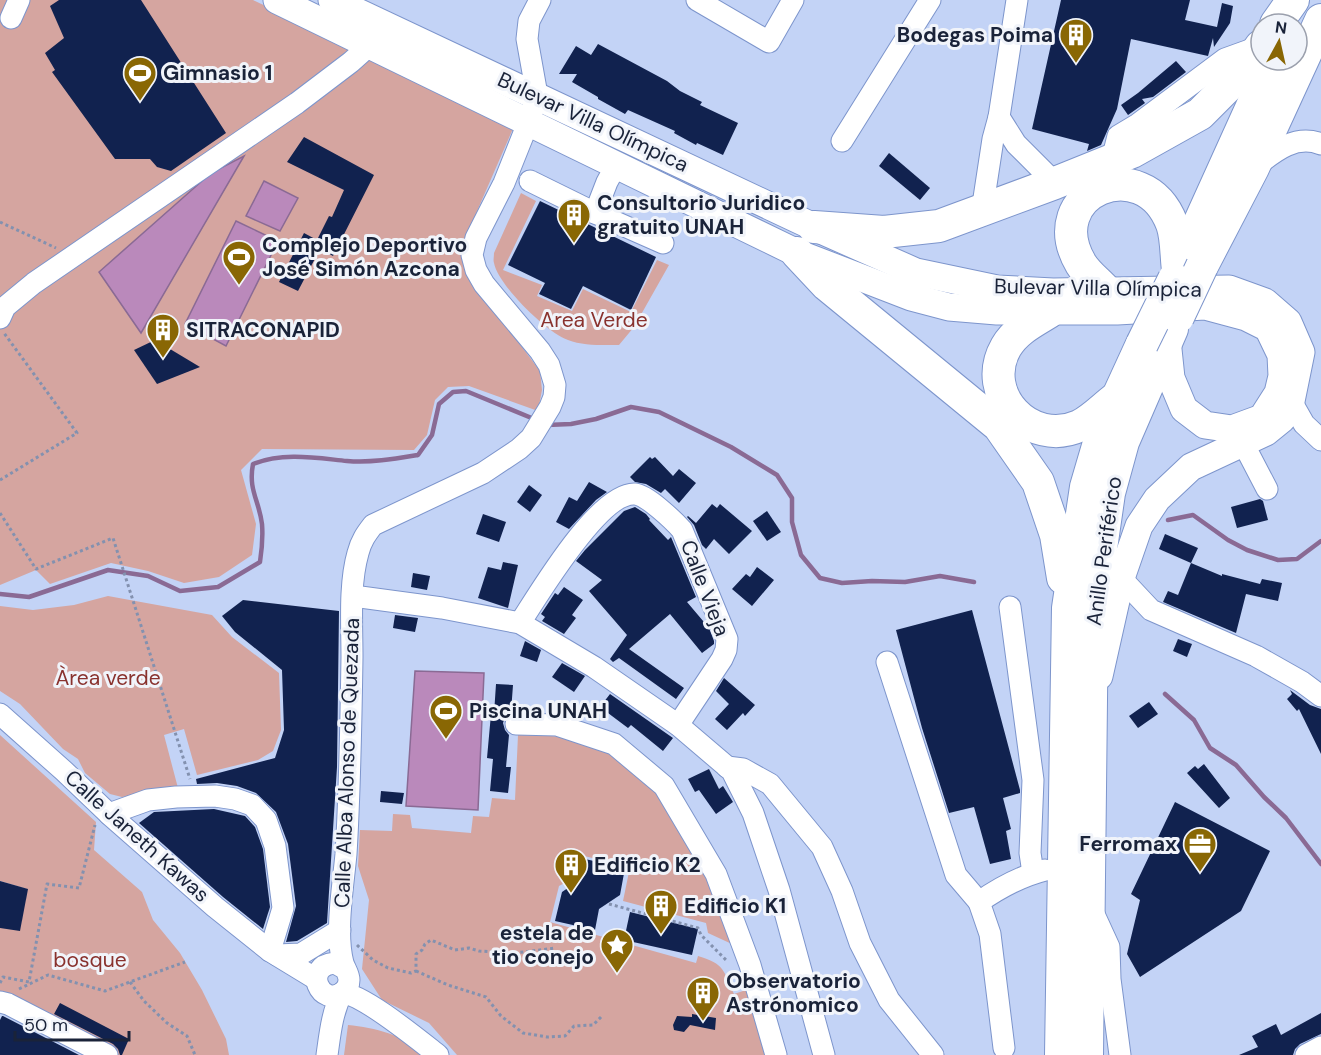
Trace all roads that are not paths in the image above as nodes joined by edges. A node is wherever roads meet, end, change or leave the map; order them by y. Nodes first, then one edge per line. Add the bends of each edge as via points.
1 (277, 0) edge
2 (332, 0) edge
3 (540, 0) edge
4 (697, 0) edge
5 (793, 0) edge
6 (930, 0) edge
7 (1017, 0) edge
8 (1321, 20) edge
9 (376, 34) junction
10 (1249, 63) edge
11 (1268, 72) edge
12 (537, 95) junction
13 (999, 117) junction
14 (528, 123) junction
15 (842, 141) dead end
16 (1321, 144) edge
17 (617, 164) junction
18 (1253, 168) junction
19 (530, 181) dead end
20 (1055, 183) junction
21 (982, 211) junction
22 (595, 213) junction
23 (814, 227) junction
24 (663, 243) dead end
25 (797, 253) junction
26 (1185, 272) junction
27 (1106, 291) junction
28 (1049, 312) junction
29 (0, 318) edge
30 (1160, 338) junction
31 (1116, 398) junction
32 (1291, 401) junction
33 (1321, 440) edge
34 (1244, 443) junction
35 (1267, 489) dead end
36 (1121, 578) junction
37 (353, 596) junction
38 (1010, 607) dead end
39 (1068, 608) junction
40 (520, 623) junction
41 (887, 662) dead end
42 (1321, 696) edge
43 (0, 714) edge
44 (1090, 718) junction
45 (516, 724) dead end
46 (678, 724) junction
47 (727, 767) junction
48 (102, 818) junction
49 (1063, 865) junction
50 (1033, 873) junction
51 (979, 902) junction
52 (1088, 902) junction
53 (340, 930) junction
54 (273, 953) junction
55 (336, 980) junction
56 (6, 997) edge
57 (1321, 1047) edge
58 (1004, 1048) dead end
59 (107, 1055) edge
60 (327, 1055) edge
61 (438, 1055) edge
62 (776, 1055) edge
63 (824, 1055) edge
64 (933, 1055) edge
65 (1061, 1055) edge
66 (1087, 1055) edge
67 (1120, 1055) edge
68 (1306, 1055) edge

1 - 9 main road, Bulevar Villa Olímpica
2 - 9 main road, Bulevar Villa Olímpica
3 - 12 street via 527,39
4 - 5 street via 769,42
6 - 15 street
7 - 13 street
8 - 18 highway, Anillo Periférico
9 - 12 main road, Bulevar Villa Olímpica
9 - 14 main road, Bulevar Villa Olímpica
9 - 29 street via 297,103 34,283 5,307
10 - 20 highway via 1200,114 1132,152
11 - 26 highway, Anillo Periférico
12 - 14 street
12 - 23 main road, Bulevar Villa Olímpica
13 - 20 street via 1016,144
13 - 21 street
14 - 17 main road, Bulevar Villa Olímpica
14 - 37 street, Calle Alba Alonso de Quezada via 472,255 484,284 549,365 554,397 531,438 519,449 483,473 373,525 362,539 357,555
16 - 18 street via 1297,142 1277,150
17 - 22 street
17 - 25 main road, Bulevar Villa Olímpica
18 - 26 highway, Anillo Periférico
19 - 22 street
20 - 21 highway
21 - 23 highway via 939,226 884,232
22 - 24 street
23 - 27 main road, Bulevar Villa Olímpica via 916,272 955,282 997,289
25 - 28 main road, Bulevar Villa Olímpica via 910,297 949,307
25 - 39 highway via 827,285 999,426 1038,482 1056,535
26 - 27 highway via 1173,225 1162,205 1146,190 1126,183 1109,184 1091,192 1077,208 1071,228 1073,246 1082,265
26 - 30 highway, Anillo Periférico, bridge
27 - 32 main road, Bulevar Villa Olímpica via 1229,289 1265,302 1288,322 1301,352
28 - 30 main road, Bulevar Villa Olímpica via 1205,306 1246,316 1268,328 1281,355 1278,393 1262,418 1232,429 1205,425 1184,409
28 - 31 highway via 1020,330 999,364 998,385 1008,407 1024,422 1043,430 1064,431 1080,426
30 - 31 highway, Anillo Periférico
30 - 44 highway, Anillo Periférico via 1109,492 1092,611
31 - 39 highway, Anillo Periférico via 1086,487
32 - 33 street via 1304,424
32 - 34 main road, Bulevar Villa Olímpica via 1282,419
34 - 35 street
34 - 36 main road, Bulevar Villa Olímpica via 1191,467 1157,499 1139,526
36 - 42 street via 1151,610 1256,656
36 - 44 main road, Bulevar Villa Olímpica
37 - 40 street
37 - 53 street, Calle Alba Alonso de Quezada via 349,808
38 - 50 street via 1033,780
39 - 49 highway, Anillo Periférico
40 - 46 street
40 - 46 street, Calle Vieja via 576,539 614,500 639,494 682,530 727,639 722,659
41 - 51 street via 956,874
43 - 48 street, Calle Janeth Kawas via 64,771
44 - 52 highway, Anillo Periférico
45 - 62 street via 557,725 614,744 664,786 716,874 750,965
46 - 47 street
47 - 63 street via 757,824
47 - 64 street via 742,769 770,784 822,847 860,943 889,1000
48 - 54 street, Calle Janeth Kawas
48 - 54 street via 148,800 195,796 235,799 252,805 266,820 275,846 283,908
49 - 50 street
49 - 65 highway, Anillo Periférico
50 - 51 street
51 - 58 street via 990,934
52 - 66 highway, Anillo Periférico
52 - 67 street via 1109,947
53 - 54 street via 301,954
53 - 55 street, Calle Alba Alonso de Quezada via 342,958
54 - 55 street
55 - 60 street via 337,1002
55 - 61 street
56 - 59 street via 8,1004
57 - 68 street

